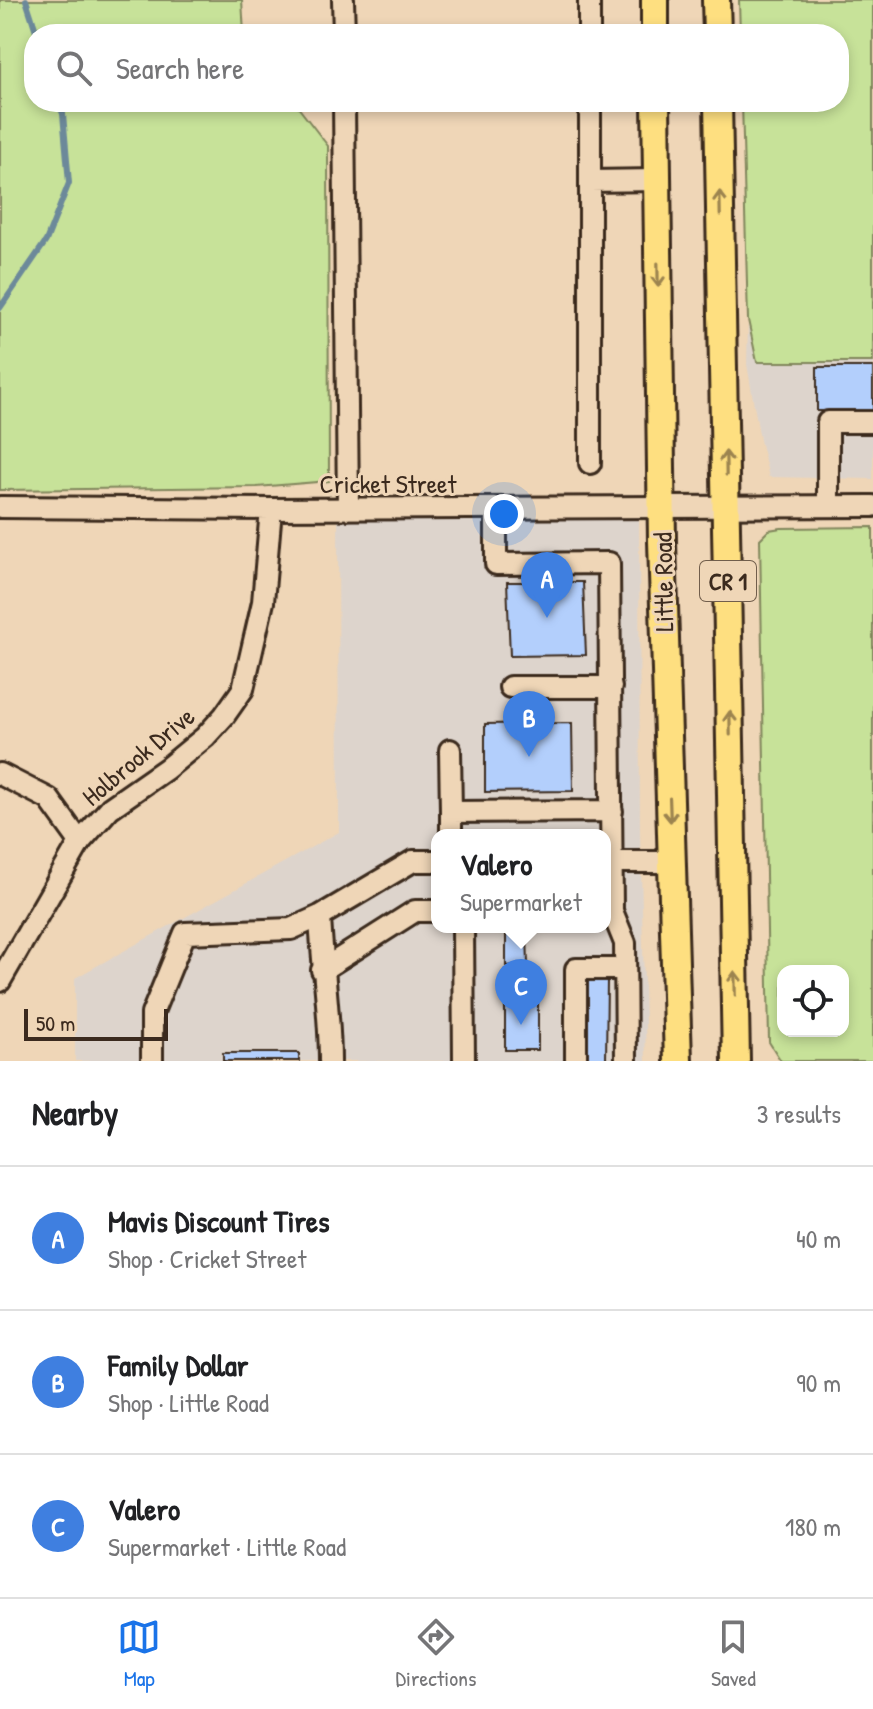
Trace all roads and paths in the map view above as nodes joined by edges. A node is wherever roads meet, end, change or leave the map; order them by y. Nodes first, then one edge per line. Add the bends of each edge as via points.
1 (343, 0) edge
2 (589, 0) edge
3 (655, 0) edge
4 (716, 0) edge
5 (344, 24) edge
6 (589, 24) edge
7 (655, 24) edge
8 (717, 24) edge
9 (344, 112) edge
10 (590, 112) edge
11 (656, 112) edge
12 (718, 112) edge
13 (657, 180) junction
14 (590, 181) junction
15 (873, 422) edge
16 (590, 463) dead end
17 (828, 506) junction
18 (873, 506) edge
19 (0, 507) edge
20 (727, 507) junction
21 (496, 508) junction
22 (662, 508) junction
23 (271, 509) junction
24 (348, 509) junction
25 (510, 687) dead end
26 (611, 687) junction
27 (450, 750) dead end
28 (0, 774) edge
29 (612, 811) junction
30 (451, 812) junction
31 (451, 829) edge
32 (611, 829) edge
33 (80, 842) junction
34 (431, 861) edge
35 (611, 862) edge
36 (672, 862) junction
37 (431, 911) edge
38 (320, 916) junction
39 (611, 917) edge
40 (463, 933) edge
41 (625, 969) junction
42 (322, 970) junction
43 (0, 981) edge
44 (152, 1061) edge
45 (330, 1061) edge
46 (464, 1061) edge
47 (576, 1061) edge
48 (626, 1061) edge
49 (678, 1061) edge
50 (736, 1061) edge

1 - 5 street
2 - 6 street
3 - 7 main road
4 - 8 main road
9 - 24 street
10 - 14 street
11 - 13 main road, Little Road / CR 1
20 -> 12 main road, CR 1
13 - 14 street
13 -> 22 main road, Little Road / CR 1
14 - 16 street
15 - 17 street via 828,422
17 - 18 street, Cricket Street
17 - 20 street, Cricket Street
19 - 23 street, Cricket Street
20 - 22 street, Cricket Street
50 -> 20 main road, CR 1
21 - 22 street, Cricket Street
21 - 24 street, Cricket Street
21 - 26 street via 496,564 609,563
22 -> 36 main road, Little Road / CR 1
23 - 24 street, Cricket Street
23 - 33 street, Holbrook Drive via 263,602 243,689 205,737 110,808
25 - 26 street
26 - 29 street
27 - 30 street
28 - 33 street via 49,799
29 - 30 street
29 - 32 street
30 - 31 street
33 - 43 street, Holbrook Drive
34 - 38 street via 413,861
35 - 36 street
36 - 49 main road, Little Road / CR 1
37 - 42 street via 415,911
38 - 42 street
38 - 44 street via 291,929 185,933 152,1014
39 - 41 street via 625,943
40 - 46 street
41 - 47 street via 576,969
41 - 48 street
42 - 45 street

